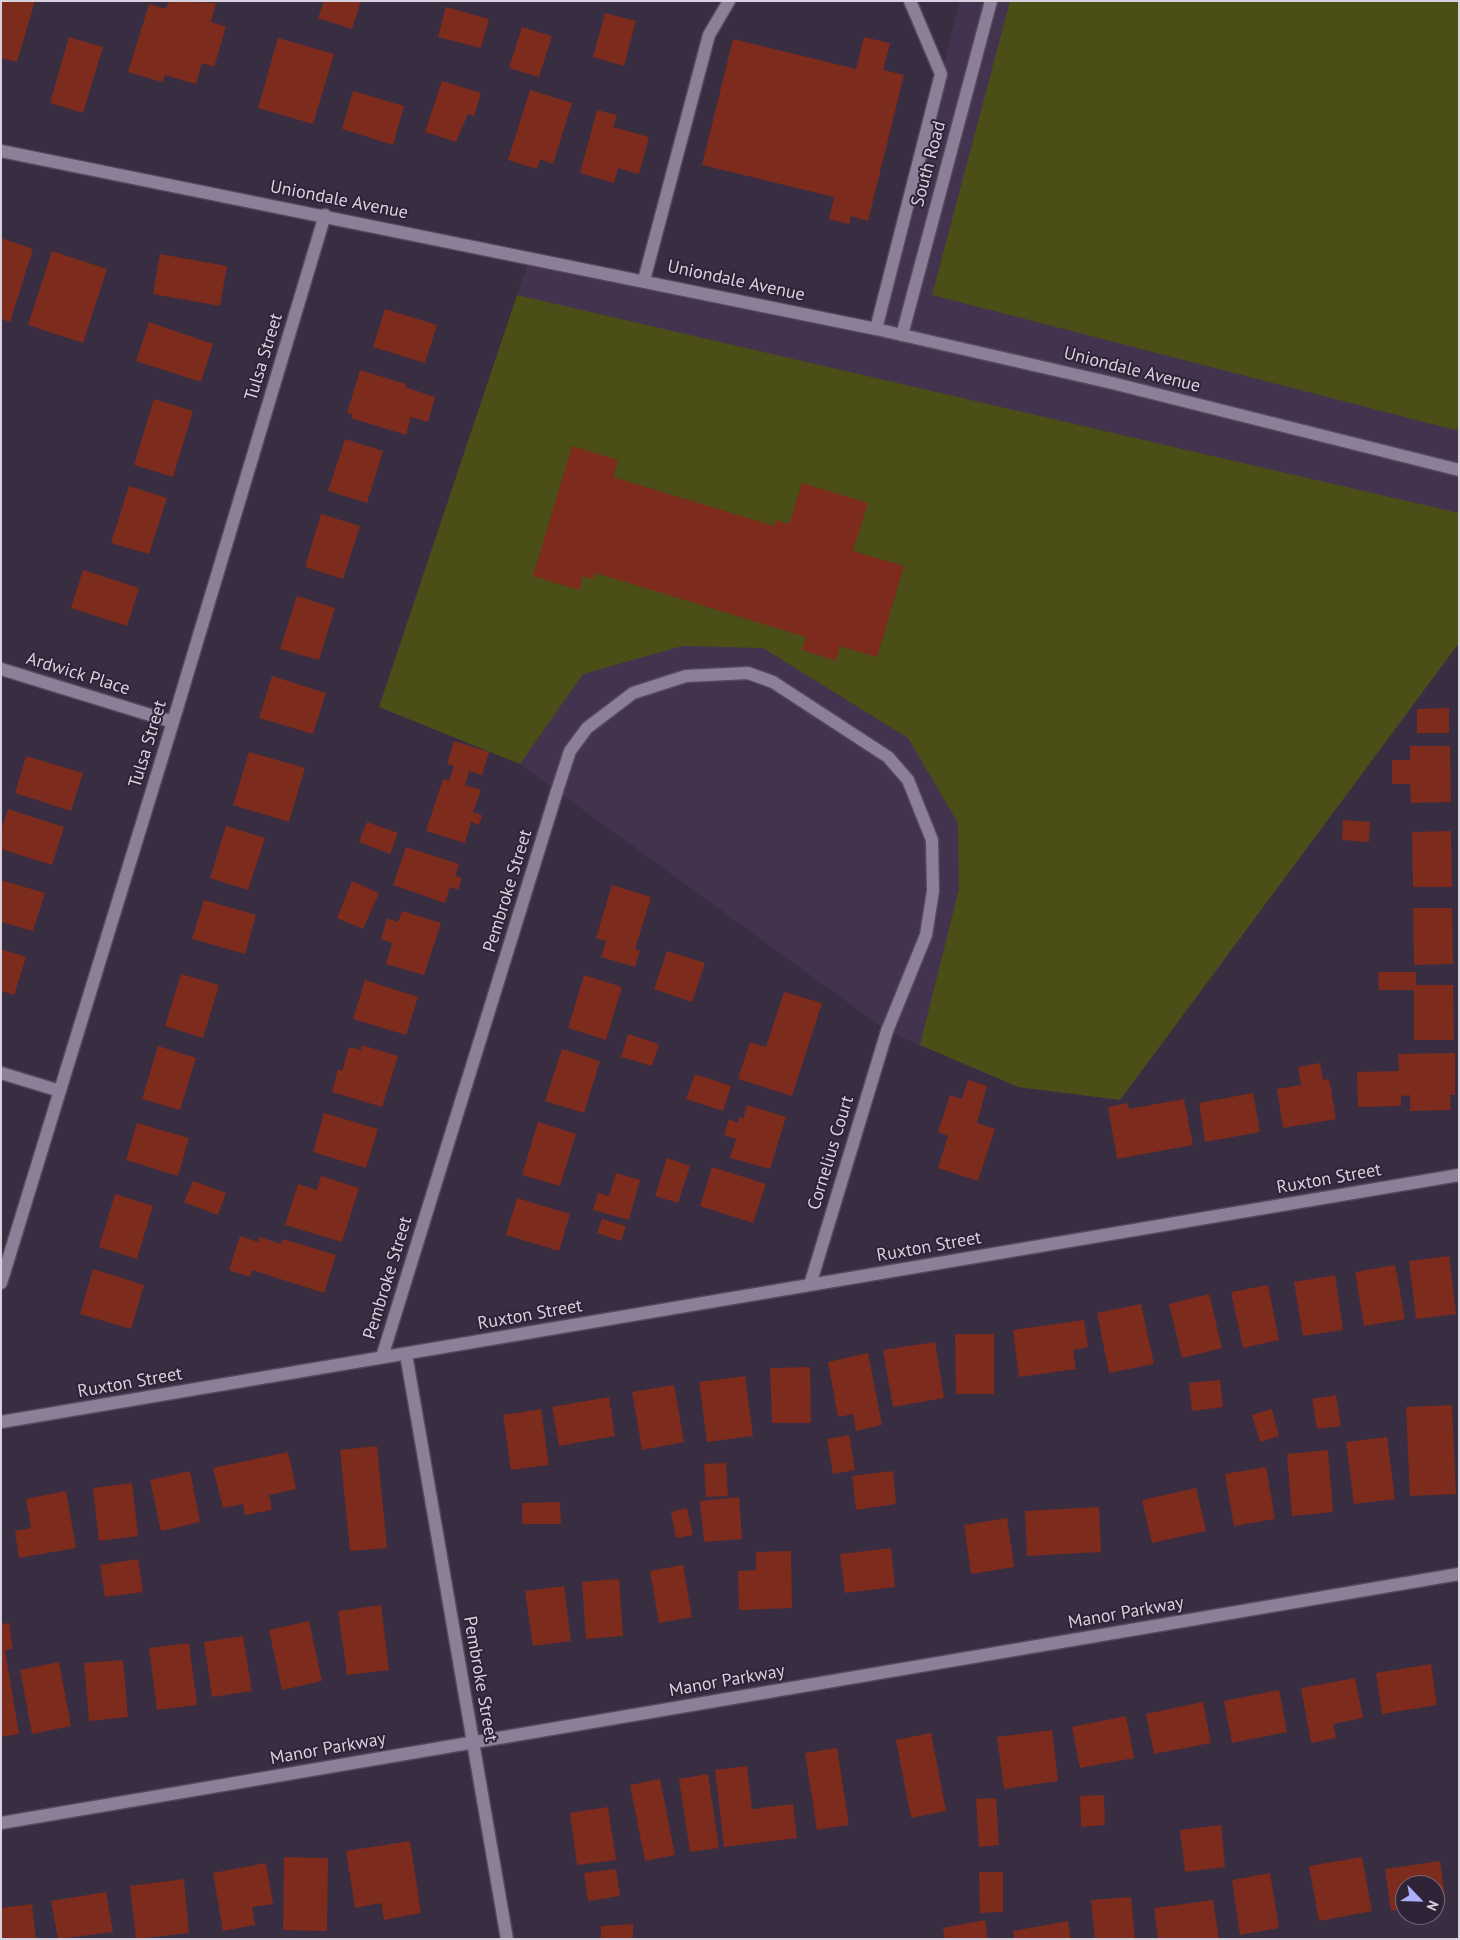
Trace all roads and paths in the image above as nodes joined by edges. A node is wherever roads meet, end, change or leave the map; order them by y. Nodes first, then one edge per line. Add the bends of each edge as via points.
1 (729, 1) edge
2 (910, 1) edge
3 (991, 1) edge
4 (1, 151) edge
5 (325, 215) junction
6 (644, 280) junction
7 (876, 329) junction
8 (902, 335) junction
9 (1459, 470) edge
10 (1, 669) edge
11 (174, 722) junction
12 (887, 1031) joint
13 (1, 1073) edge
14 (60, 1091) junction
15 (1459, 1175) edge
16 (1, 1283) edge
17 (810, 1285) junction
18 (406, 1354) junction
19 (382, 1357) junction
20 (1, 1422) edge
21 (1459, 1574) edge
22 (473, 1742) junction
23 (1, 1823) edge
24 (507, 1939) edge

1 - 6 street via 709,35
2 - 7 street via 941,74
3 - 8 street, South Road
4 - 5 street, Uniondale Avenue
5 - 6 street, Uniondale Avenue
5 - 11 street, Tulsa Street
6 - 7 street, Uniondale Avenue
7 - 8 street, Uniondale Avenue
8 - 9 street, Uniondale Avenue via 1112,383
10 - 11 street, Ardwick Place
11 - 14 street, Tulsa Street
12 - 17 street, Cornelius Court
12 - 19 street, Pembroke Street via 926,935 933,891 932,840 908,780 888,757 774,682 748,673 686,676 633,693 587,728 570,751
13 - 14 street
14 - 16 street, Tulsa Street
15 - 17 street, Ruxton Street
17 - 18 street, Ruxton Street
18 - 19 street, Pembroke Street
18 - 22 street, Pembroke Street
19 - 20 street, Ruxton Street
21 - 22 street, Manor Parkway
22 - 23 street, Manor Parkway
22 - 24 street, Pembroke Street

